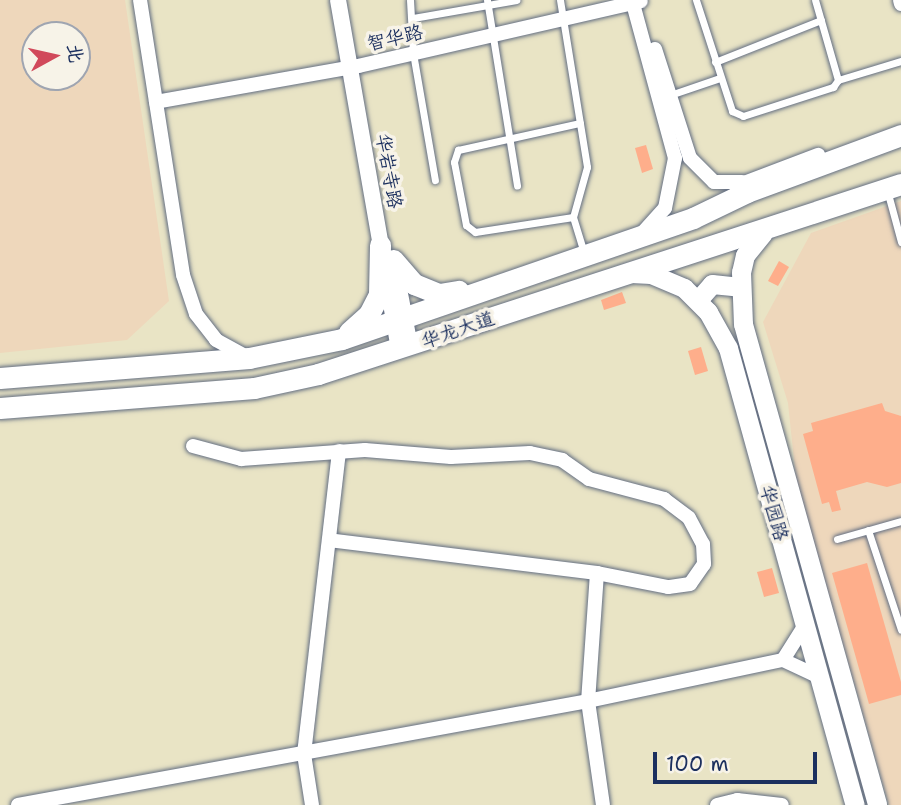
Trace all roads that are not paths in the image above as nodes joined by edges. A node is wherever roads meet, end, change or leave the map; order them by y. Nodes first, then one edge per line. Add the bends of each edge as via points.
1 (140, 0) edge
2 (338, 0) edge
3 (347, 0) edge
4 (410, 0) edge
5 (516, 0) edge
6 (561, 0) edge
7 (696, 0) edge
8 (814, 0) edge
9 (638, 1) edge
10 (487, 3) edge
11 (413, 18) junction
12 (563, 20) junction
13 (821, 20) junction
14 (491, 36) junction
15 (413, 53) junction
16 (901, 61) edge
17 (715, 62) junction
18 (353, 67) junction
19 (720, 78) junction
20 (838, 80) junction
21 (664, 97) junction
22 (156, 102) junction
23 (580, 123) junction
24 (901, 135) edge
25 (509, 139) junction
26 (435, 180) dead end
27 (742, 182) junction
28 (517, 186) dead end
29 (894, 186) edge
30 (573, 216) junction
31 (693, 218) junction
32 (763, 233) junction
33 (639, 237) junction
34 (901, 242) edge
35 (387, 252) junction
36 (584, 256) junction
37 (630, 273) junction
38 (512, 281) junction
39 (740, 287) junction
40 (698, 300) junction
41 (399, 318) junction
42 (342, 339) junction
43 (405, 348) junction
44 (249, 358) junction
45 (0, 378) edge
46 (0, 408) edge
47 (193, 446) dead end
48 (339, 451) junction
49 (901, 521) edge
50 (868, 530) junction
51 (838, 539) dead end
52 (329, 540) junction
53 (597, 573) junction
54 (901, 611) edge
55 (894, 618) junction
56 (805, 625) junction
57 (901, 630) edge
58 (783, 660) junction
59 (819, 677) junction
60 (588, 701) junction
61 (304, 754) junction
62 (18, 805) edge
63 (312, 805) edge
64 (603, 805) edge
65 (717, 805) edge
66 (782, 805) edge
67 (855, 805) edge
68 (877, 805) edge

1 - 22 street
2 - 18 street, 华岩寺路
3 - 18 street, 华岩寺路
4 - 11 lane
5 - 10 lane
6 - 12 lane
7 - 17 lane
8 - 13 lane
9 - 12 street, 智华路
9 - 21 street
10 - 11 lane
10 - 14 lane
11 - 15 lane
12 - 14 street, 智华路
12 - 23 lane
13 - 17 lane
13 - 20 lane
14 - 15 street, 智华路
14 - 25 lane
15 - 18 street, 智华路
15 - 26 lane
16 - 20 lane
17 - 19 lane
18 - 22 street, 智华路
18 - 35 street, 华岩寺路
19 - 20 lane via 732,111 743,116 833,87
19 - 21 lane
21 - 27 street via 695,166 714,182
21 - 33 street via 675,159 674,181 665,208
22 - 44 street via 183,275 196,314 216,340
23 - 25 lane
23 - 30 lane via 587,167
24 - 27 street, 华龙大道 via 853,143
24 - 31 main road, 华龙大道 via 747,192
25 - 28 lane
25 - 30 lane via 458,150 454,162 466,225 475,232
27 - 31 street, 华龙大道
29 - 32 main road, 华龙大道
29 - 34 lane
30 - 36 lane
31 - 33 main road, 华龙大道
32 - 37 main road, 华龙大道
32 - 39 main road, 华园路 via 745,255
33 - 36 main road, 华龙大道
35 - 38 main road via 406,278 439,294
35 - 41 street, 华岩寺路
35 - 42 main road via 375,305
36 - 38 main road, 华龙大道
37 - 40 main road, 华园路 via 668,279
37 - 43 main road, 华龙大道
38 - 41 main road, 华龙大道
39 - 40 main road via 712,284
39 - 68 main road, 华园路 via 748,341
40 - 56 main road, 华园路 via 728,348
41 - 42 main road, 华龙大道
41 - 43 street, 华岩寺路
42 - 44 main road, 华龙大道
43 - 46 main road, 华龙大道 via 254,388
44 - 45 main road, 华龙大道
47 - 48 street via 241,459
48 - 52 street
48 - 53 street via 451,457 530,453 562,460 589,478 664,499 689,518 703,544 704,564 690,584 668,587
49 - 50 lane
50 - 51 lane
50 - 55 lane
52 - 53 street
52 - 61 street
53 - 60 street
54 - 55 lane
55 - 57 lane
56 - 58 street
56 - 59 main road, 华园路
58 - 59 street
58 - 60 street
59 - 67 main road, 华园路
60 - 61 street
60 - 64 street
61 - 62 street
61 - 63 street
65 - 66 street via 737,800

